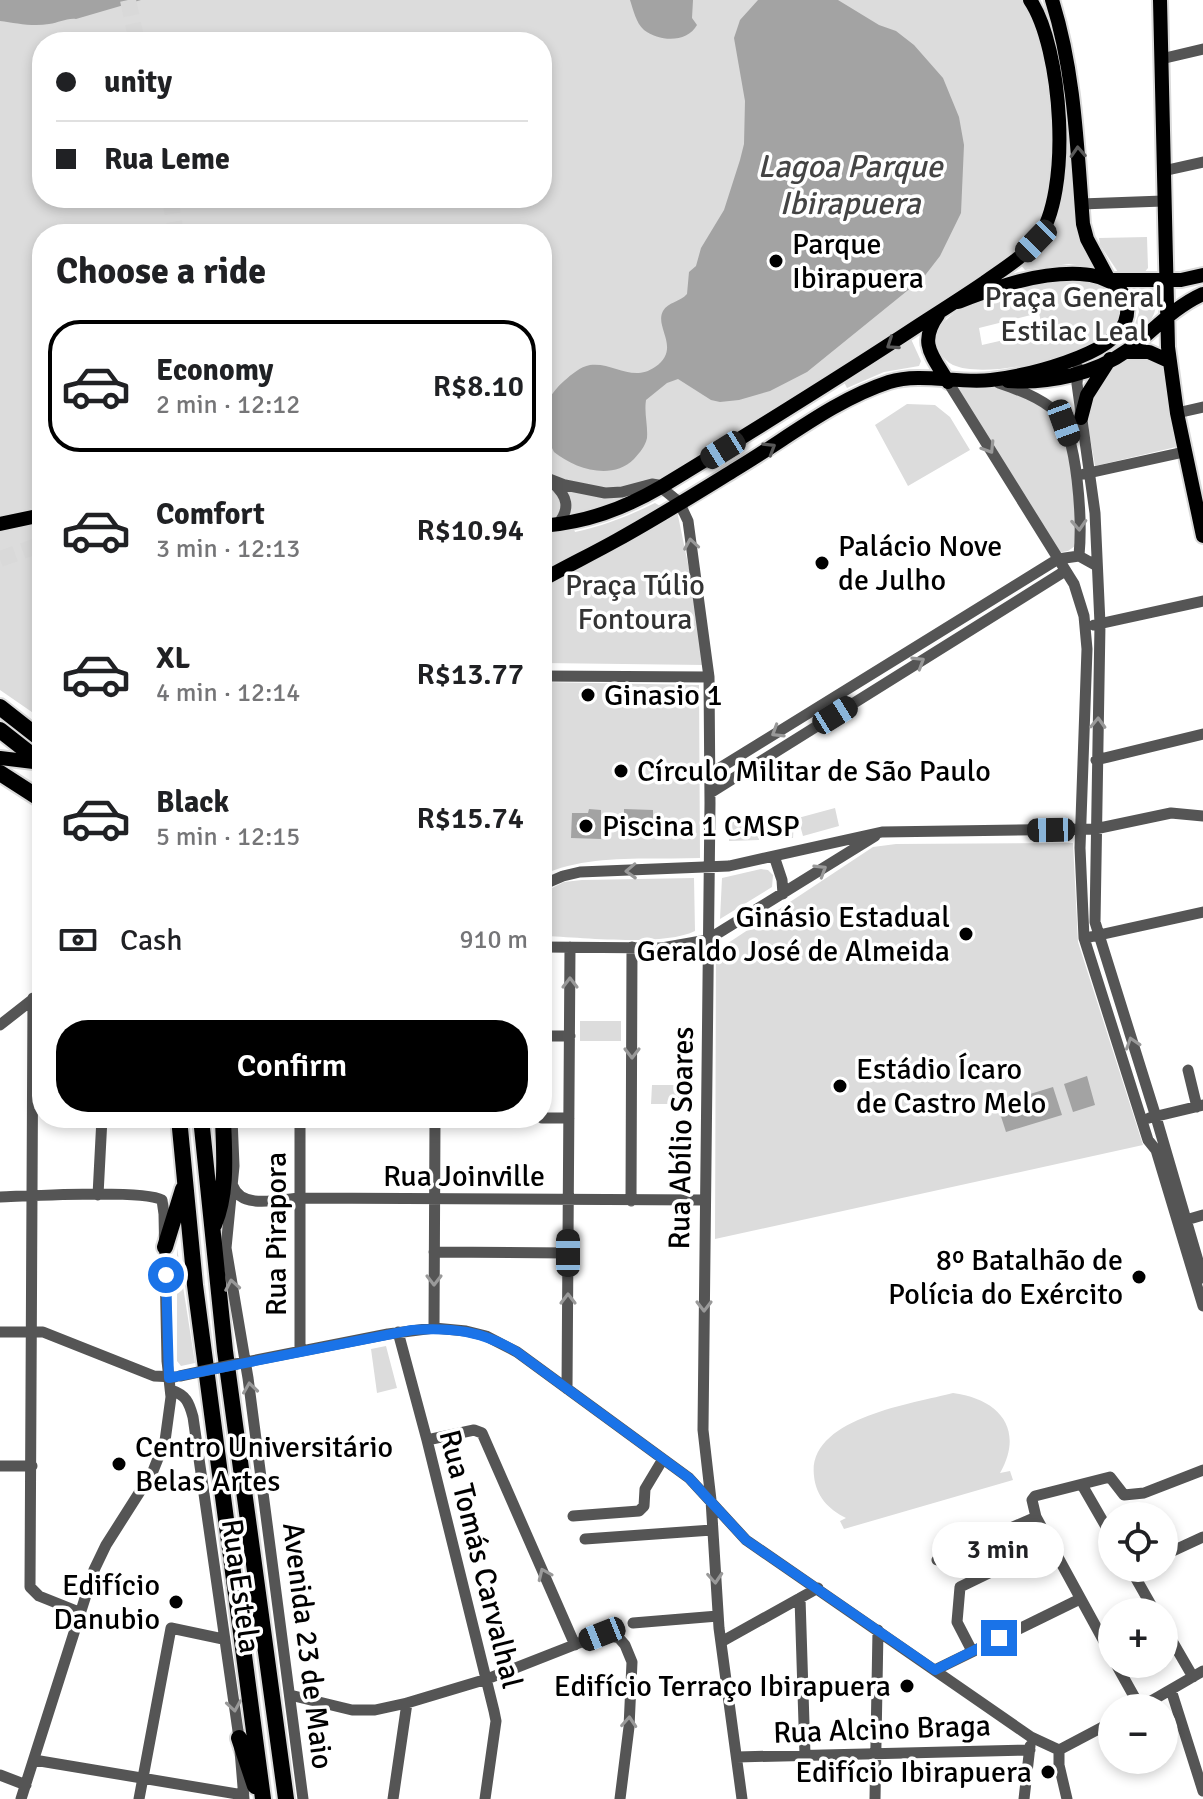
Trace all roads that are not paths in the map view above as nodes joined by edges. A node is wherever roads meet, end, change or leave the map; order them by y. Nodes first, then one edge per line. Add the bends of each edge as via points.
1 (1160, 0) edge
2 (1054, 1) edge
3 (1034, 6) edge
4 (1203, 49) edge
5 (1161, 59) junction
6 (1203, 162) edge
7 (1163, 171) junction
8 (1163, 201) junction
9 (1081, 204) junction
10 (1203, 275) edge
11 (1109, 280) junction
12 (1165, 281) junction
13 (1203, 294) edge
14 (958, 302) junction
15 (938, 314) junction
16 (1167, 317) junction
17 (1126, 352) junction
18 (1084, 354) junction
19 (1110, 359) junction
20 (1169, 361) junction
21 (1078, 373) junction
22 (991, 380) junction
23 (948, 382) junction
24 (1203, 407) edge
25 (1177, 413) junction
26 (1081, 418) junction
27 (1184, 452) junction
28 (1090, 473) junction
29 (1076, 475) junction
30 (552, 480) edge
31 (552, 483) edge
32 (661, 487) junction
33 (679, 502) junction
34 (32, 517) edge
35 (1201, 519) edge
36 (0, 524) edge
37 (558, 524) junction
38 (552, 525) edge
39 (1203, 536) edge
40 (1079, 556) junction
41 (1058, 559) junction
42 (1097, 566) junction
43 (1065, 571) junction
44 (552, 572) edge
45 (1203, 601) edge
46 (1100, 624) junction
47 (1086, 627) junction
48 (879, 669) junction
49 (1086, 670) junction
50 (1100, 672) junction
51 (552, 676) edge
52 (709, 677) junction
53 (886, 683) junction
54 (0, 707) edge
55 (0, 730) edge
56 (32, 732) edge
57 (1203, 734) edge
58 (32, 755) edge
59 (0, 758) edge
60 (1096, 760) junction
61 (32, 762) edge
62 (0, 773) edge
63 (710, 774) junction
64 (710, 793) junction
65 (32, 794) edge
66 (1203, 816) edge
67 (1081, 829) junction
68 (1095, 829) junction
69 (882, 832) junction
70 (774, 856) junction
71 (709, 868) junction
72 (552, 881) edge
73 (783, 894) junction
74 (1203, 912) edge
75 (1097, 935) junction
76 (1084, 938) junction
77 (707, 940) junction
78 (552, 947) edge
79 (570, 947) junction
80 (632, 947) junction
81 (32, 999) edge
82 (0, 1025) edge
83 (552, 1036) edge
84 (570, 1036) junction
85 (1188, 1070) dead end
86 (1200, 1106) edge
87 (1140, 1116) junction
88 (1156, 1117) junction
89 (552, 1118) edge
90 (569, 1118) junction
91 (33, 1128) edge
92 (101, 1128) edge
93 (180, 1128) edge
94 (204, 1128) edge
95 (223, 1128) edge
96 (232, 1128) edge
97 (300, 1128) edge
98 (435, 1128) edge
99 (232, 1183) junction
100 (186, 1184) junction
101 (98, 1195) junction
102 (31, 1196) junction
103 (0, 1197) edge
104 (300, 1198) junction
105 (434, 1199) junction
106 (569, 1200) junction
107 (705, 1200) junction
108 (631, 1201) junction
109 (1203, 1215) edge
110 (1182, 1221) junction
111 (212, 1230) junction
112 (165, 1247) junction
113 (434, 1252) junction
114 (568, 1253) junction
115 (1203, 1278) edge
116 (1202, 1301) edge
117 (434, 1328) junction
118 (32, 1331) junction
119 (0, 1332) edge
120 (398, 1332) junction
121 (300, 1351) junction
122 (241, 1363) junction
123 (174, 1382) junction
124 (567, 1389) junction
125 (427, 1440) junction
126 (663, 1459) junction
127 (0, 1466) edge
128 (32, 1466) junction
129 (1203, 1470) edge
130 (1082, 1485) junction
131 (711, 1500) junction
132 (1098, 1513) edge
133 (573, 1516) dead end
134 (1036, 1517) junction
135 (712, 1530) junction
136 (1203, 1537) edge
137 (585, 1539) dead end
138 (1051, 1543) junction
139 (1178, 1549) edge
140 (937, 1560) dead end
141 (818, 1588) junction
142 (800, 1598) junction
143 (1080, 1599) junction
144 (79, 1612) junction
145 (718, 1616) junction
146 (633, 1623) dead end
147 (878, 1630) junction
148 (1098, 1631) edge
149 (223, 1639) junction
150 (721, 1642) junction
151 (575, 1645) junction
152 (1178, 1646) edge
153 (972, 1651) junction
154 (935, 1670) junction
155 (1198, 1674) edge
156 (487, 1679) junction
157 (1171, 1690) junction
158 (1164, 1694) edge
159 (290, 1695) junction
160 (407, 1703) junction
161 (1098, 1729) edge
162 (239, 1738) junction
163 (1031, 1740) junction
164 (1011, 1749) junction
165 (1059, 1750) junction
166 (875, 1753) junction
167 (805, 1755) junction
168 (737, 1757) junction
169 (34, 1760) junction
170 (0, 1775) edge
171 (143, 1779) junction
172 (26, 1785) junction
173 (1203, 1791) edge
174 (243, 1797) edge
175 (21, 1799) edge
176 (139, 1799) edge
177 (262, 1799) edge
178 (286, 1799) edge
179 (303, 1799) edge
180 (393, 1799) edge
181 (485, 1799) edge
182 (620, 1799) edge
183 (742, 1799) edge
184 (875, 1799) edge
185 (1024, 1799) edge
186 (1067, 1799) edge

1 - 5 main road
2 - 3 street
9 -> 2 main road via 1076,120
3 - 14 main road via 1050,49 1058,124 1060,164 1049,217 1036,241 1015,262
4 - 5 street
5 - 7 main road
6 - 7 street
7 - 8 main road
8 - 9 street
8 - 12 main road
9 - 11 main road via 1087,239
10 - 12 main road
11 - 12 main road
11 - 14 main road via 1059,273
11 - 18 main road via 1128,305 1125,321 1110,343
12 - 16 main road
13 - 16 main road
14 - 15 main road
15 - 23 main road via 927,337
15 -> 32 main road
16 - 17 main road
16 - 20 main road
17 - 19 main road
17 - 20 main road via 1149,352
18 - 21 street
18 - 22 main road
19 - 21 main road
19 - 26 main road via 1087,395
20 - 25 main road
21 - 22 main road via 1044,381
21 - 26 street
22 - 23 main road
22 - 29 street via 1031,395 1056,412 1071,440
33 -> 23 main road via 842,404 888,383
23 -> 41 street
24 - 25 street
25 - 27 main road
26 - 28 street
27 - 28 street
27 - 35 main road
28 - 29 street
28 - 42 street
29 -> 40 street
30 - 32 street via 605,493
31 - 37 street via 567,503
32 - 33 street
32 - 37 main road via 614,511
33 - 44 main road
52 -> 33 street, Rua Abílio Soares via 688,521
34 - 36 main road
35 - 39 main road
37 - 38 main road
40 - 41 street
40 - 42 street
41 - 43 street
41 - 48 street
42 - 46 street
43 - 47 street via 1081,601
53 -> 43 street
45 - 46 street
46 - 47 street
46 - 50 street
47 - 49 street
48 - 53 street
48 -> 63 street
49 - 50 street
49 - 67 street
60 -> 50 street
51 - 52 street
52 - 63 street, Rua Abílio Soares
53 - 64 street
54 - 56 highway
55 - 58 highway
57 - 60 street
59 - 61 main road
60 - 68 street
62 - 65 highway
63 - 64 street, Rua Abílio Soares
64 - 71 street, Rua Abílio Soares
66 - 68 street via 1171,813
67 - 68 street
67 - 69 street
67 - 76 street
68 - 75 street
69 - 70 street
73 -> 69 street
70 - 71 street
70 - 73 street
71 -> 72 street via 580,872
71 - 77 street, Rua Abílio Soares
73 - 77 street
74 - 75 street
75 - 76 street
88 -> 75 street
76 - 87 street
77 - 80 street
77 - 107 street, Rua Abílio Soares
78 - 79 street
79 - 80 street
84 -> 79 street
80 -> 108 street
81 - 82 street
83 - 84 street
84 - 90 street
85 - 86 street
86 - 88 street
87 - 88 street
87 - 110 street
88 - 110 street
89 - 90 street
90 - 106 street
91 - 102 street
92 - 101 street
93 - 100 highway
94 - 111 highway
95 - 111 highway via 224,1185
96 - 99 street, Avenida 23 de Maio
97 - 104 street, Rua Pirapora
98 - 105 street
99 - 104 street, Rua Joinville via 245,1200
122 -> 99 street, Avenida 23 de Maio via 226,1248
100 - 112 highway
100 - 177 highway
101 - 102 street
101 - 112 street via 158,1197 164,1204
102 - 103 street
102 - 118 street
104 - 105 street, Rua Joinville
104 - 121 street, Rua Pirapora
105 - 106 street, Rua Joinville
105 - 113 street
106 - 108 street, Rua Joinville
106 - 114 street
107 - 108 street, Rua Joinville
107 -> 131 street, Rua Abílio Soares via 703,1430
109 - 110 street
110 - 115 street
110 - 116 street
111 - 178 highway
112 - 123 street via 167,1361
113 - 114 street
113 -> 117 street
124 -> 114 street
117 - 120 street
117 - 124 street via 495,1340
118 - 119 street
118 - 123 street
118 - 128 street
120 - 121 street
120 - 125 street, Rua Tomás Carvalhal
121 - 122 street
122 - 123 street, bridge
159 -> 122 street, Avenida 23 de Maio
123 - 144 street via 160,1456 106,1545
123 - 149 street, Rua Estela via 193,1417
124 - 126 street
151 -> 125 street via 482,1433
125 - 156 street, Rua Tomás Carvalhal
126 - 131 street
126 - 133 street via 639,1511
127 - 128 street
128 - 144 street via 30,1587
129 - 130 street via 1144,1493 1124,1495 1110,1477
130 - 132 street
130 - 134 street via 1035,1496 1031,1506
131 - 135 street, Rua Abílio Soares
131 - 141 street via 746,1540
134 - 138 street
134 - 140 street
135 - 137 street
135 -> 145 street, Rua Abílio Soares
136 - 139 street
138 - 143 street
138 - 153 street via 960,1587 957,1622
141 - 142 street
141 - 147 street
142 - 150 street
142 - 167 street
143 - 148 street
143 - 153 street
144 - 169 street
145 - 146 street
145 - 150 street, Rua Abílio Soares
147 - 154 street
147 - 166 street
149 -> 162 street, Rua Estela
149 - 171 street via 171,1628
150 - 168 street, Rua Abílio Soares
151 - 156 street
182 -> 151 street via 632,1662 619,1638 602,1634
152 - 155 street
153 - 154 street
154 - 163 street
155 - 157 street
156 - 160 street
156 - 181 street, Rua Tomás Carvalhal via 496,1721
157 - 158 street
157 - 173 street
159 - 160 street via 361,1710
159 - 179 street, Avenida 23 de Maio
160 - 180 street
161 - 165 street
162 - 174 street, Rua Estela
162 - 177 highway
163 - 164 street, Rua Alcino Braga
163 - 164 street via 1018,1740
163 - 165 street
163 - 185 street
164 - 166 street, Rua Alcino Braga
165 - 186 street
166 - 167 street, Rua Alcino Braga
166 - 184 street
167 - 168 street, Rua Alcino Braga
168 - 183 street, Rua Abílio Soares
169 - 171 street
169 - 172 street
170 - 172 street
171 - 174 street
171 - 176 street
172 - 175 street

